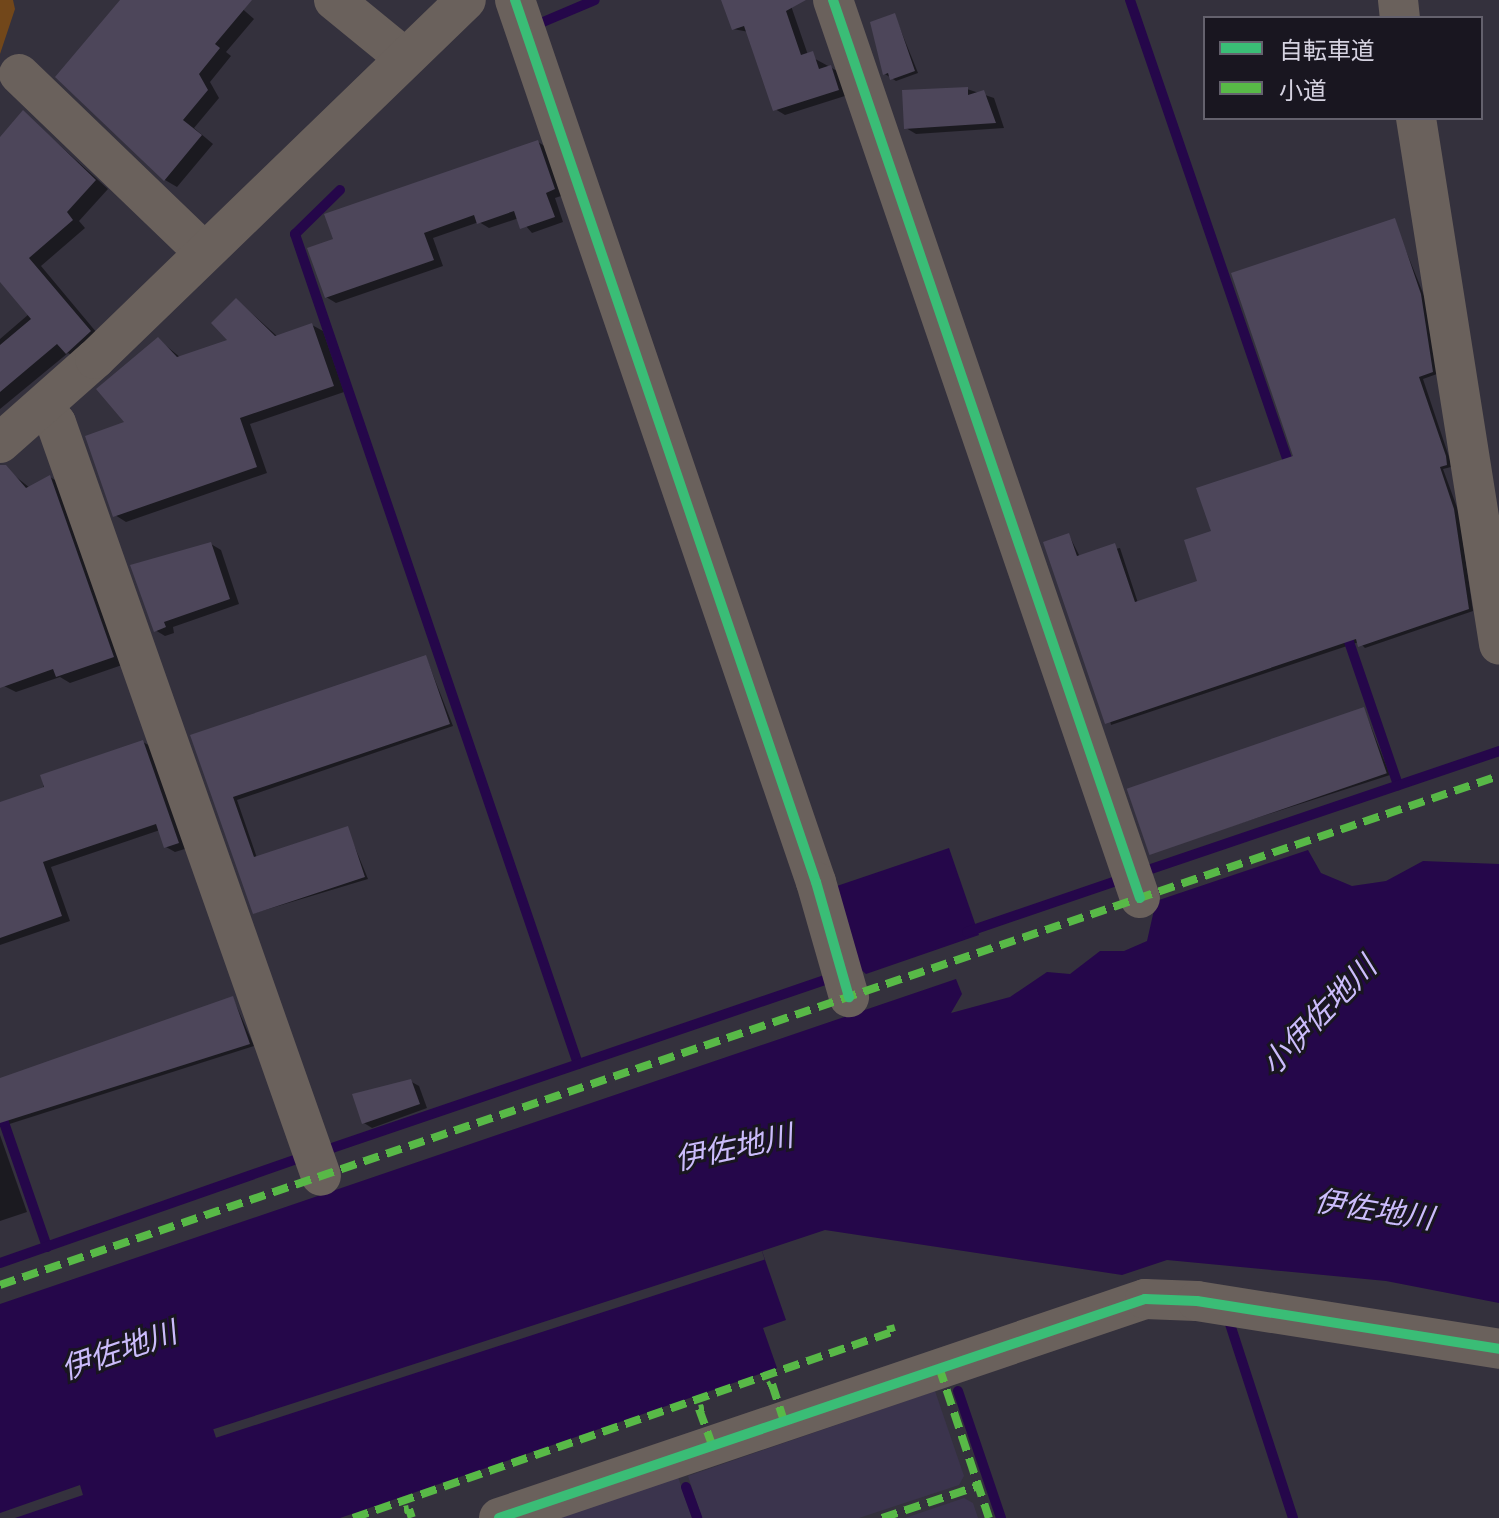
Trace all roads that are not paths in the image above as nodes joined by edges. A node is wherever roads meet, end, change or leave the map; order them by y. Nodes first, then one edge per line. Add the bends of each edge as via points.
1 (334, 0) edge
2 (466, 0) edge
3 (515, 0) edge
4 (833, 0) edge
5 (404, 57) junction
6 (19, 74) dead end
7 (1416, 120) edge
8 (204, 252) junction
9 (42, 407) junction
10 (0, 443) edge
11 (1499, 644) edge
12 (1140, 898) dead end
13 (849, 997) dead end
14 (321, 1176) dead end
15 (1499, 1349) edge
16 (499, 1518) edge

1 - 5 street
2 - 5 street
3 - 13 street via 816,882
4 - 12 street
5 - 8 street
6 - 8 street
7 - 11 street
8 - 9 street
9 - 10 street
9 - 14 street via 56,423
15 - 16 street via 1197,1301 1145,1299

